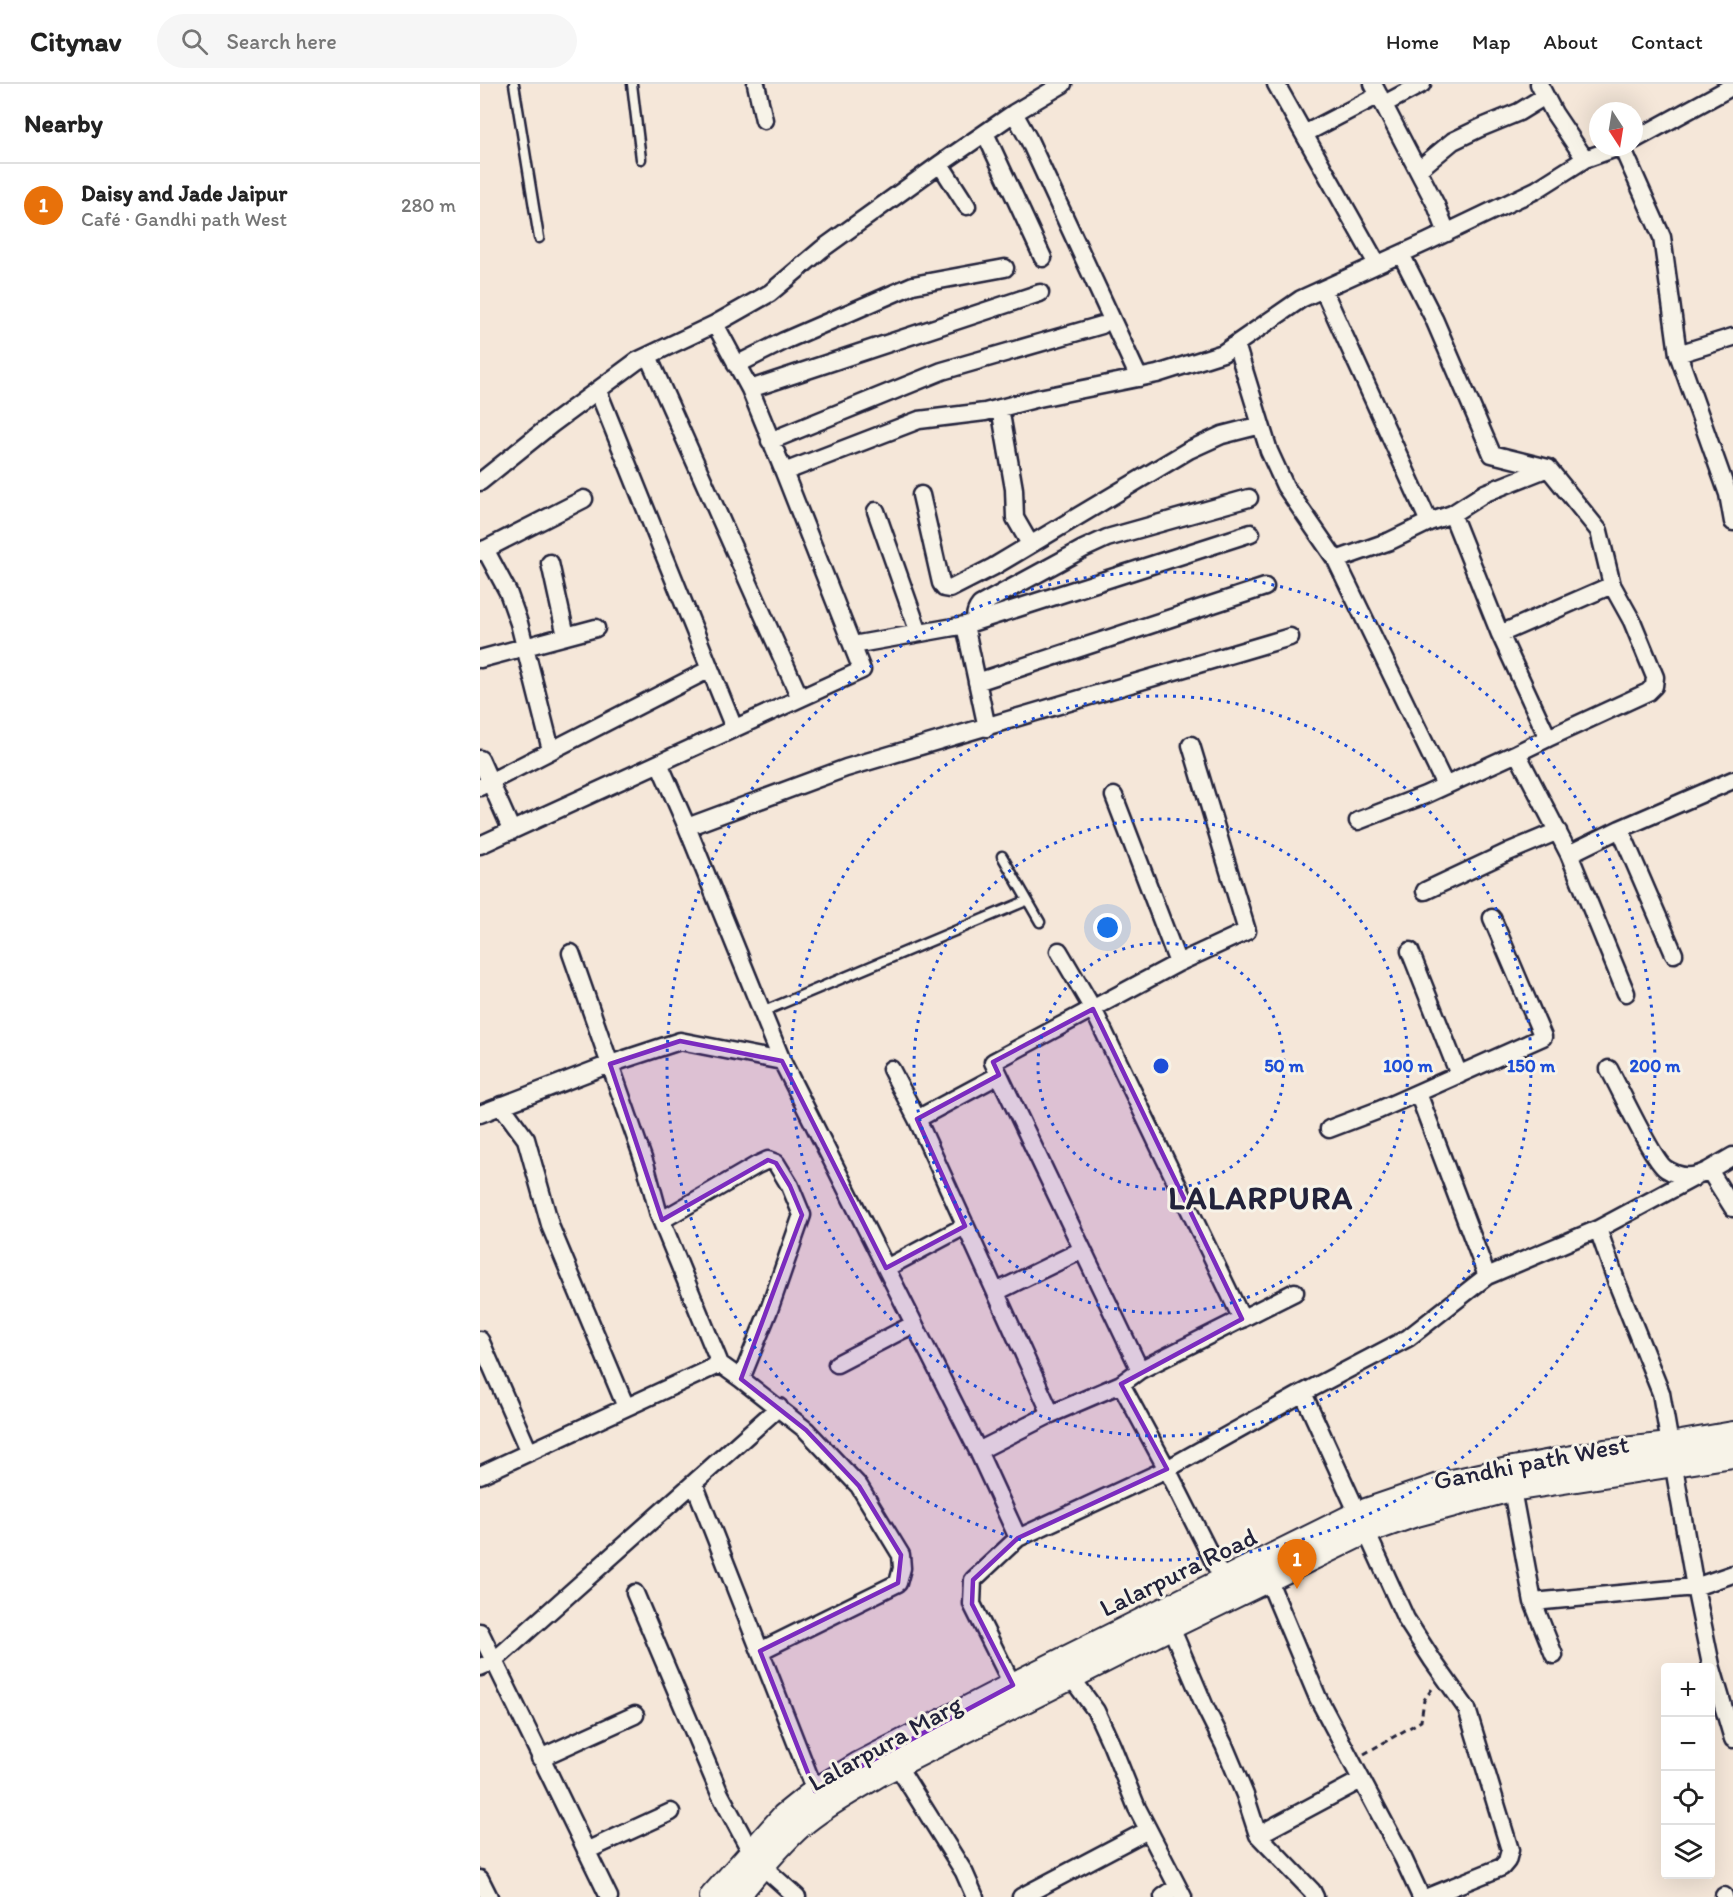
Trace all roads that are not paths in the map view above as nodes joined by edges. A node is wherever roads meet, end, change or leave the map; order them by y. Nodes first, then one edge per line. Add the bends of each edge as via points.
1 (514, 84) edge
2 (632, 84) edge
3 (756, 84) edge
4 (1063, 84) edge
5 (1276, 84) edge
6 (1422, 84) edge
7 (1733, 86) edge
8 (1542, 90) edge
9 (1379, 94) edge
10 (1014, 113) junction
11 (764, 120) dead end
12 (985, 133) junction
13 (1304, 134) junction
14 (1643, 135) edge
15 (1594, 156) edge
16 (1625, 156) edge
17 (641, 159) dead end
18 (1585, 159) junction
19 (940, 164) junction
20 (1418, 170) junction
21 (967, 206) dead end
22 (1447, 233) junction
23 (539, 238) dead end
24 (1401, 254) junction
25 (1043, 258) dead end
26 (1377, 264) junction
27 (1005, 268) dead end
28 (1323, 289) junction
29 (1040, 292) dead end
30 (715, 324) junction
31 (1102, 326) dead end
32 (1733, 337) edge
33 (1236, 344) junction
34 (1678, 354) junction
35 (648, 356) junction
36 (736, 365) junction
37 (1139, 378) junction
38 (750, 389) junction
39 (598, 391) junction
40 (1000, 408) junction
41 (1261, 425) junction
42 (770, 441) junction
43 (1548, 468) junction
44 (784, 472) junction
45 (1727, 474) edge
46 (480, 482) edge
47 (921, 495) dead end
48 (1249, 498) dead end
49 (584, 499) dead end
50 (876, 511) dead end
51 (1452, 514) junction
52 (1429, 522) junction
53 (1733, 522) edge
54 (1251, 532) dead end
55 (1030, 544) junction
56 (483, 551) edge
57 (1336, 560) junction
58 (550, 563) dead end
59 (1612, 585) junction
60 (1265, 588) dead end
61 (971, 623) junction
62 (596, 628) dead end
63 (919, 633) junction
64 (1500, 634) junction
65 (566, 636) junction
66 (1290, 637) dead end
67 (853, 645) junction
68 (526, 647) junction
69 (480, 659) edge
70 (710, 669) junction
71 (977, 682) junction
72 (800, 698) junction
73 (734, 728) junction
74 (987, 728) junction
75 (1548, 738) junction
76 (1191, 745) dead end
77 (551, 750) junction
78 (1516, 753) junction
79 (480, 759) edge
80 (659, 763) junction
81 (1733, 780) edge
82 (485, 784) edge
83 (1445, 785) junction
84 (1114, 796) dead end
85 (1358, 821) dead end
86 (687, 827) junction
87 (1620, 829) junction
88 (512, 831) junction
89 (1558, 831) junction
90 (480, 845) edge
91 (1569, 854) junction
92 (1002, 856) dead end
93 (1425, 891) dead end
94 (1026, 901) junction
95 (1492, 918) dead end
96 (1040, 922) dead end
97 (1059, 951) dead end
98 (1410, 951) dead end
99 (571, 953) dead end
100 (1674, 954) dead end
101 (1178, 963) junction
102 (1626, 993) dead end
103 (1093, 1009) junction
104 (762, 1012) junction
105 (782, 1061) junction
106 (610, 1064) junction
107 (1609, 1068) dead end
108 (891, 1069) dead end
109 (999, 1075) junction
110 (1460, 1075) junction
111 (1418, 1094) junction
112 (501, 1105) junction
113 (480, 1114) edge
114 (917, 1119) junction
115 (1329, 1129) dead end
116 (1733, 1156) edge
117 (1702, 1174) junction
118 (1733, 1208) edge
119 (662, 1220) junction
120 (965, 1226) junction
121 (1598, 1229) junction
122 (1082, 1250) junction
123 (886, 1268) junction
124 (1487, 1276) junction
125 (996, 1292) junction
126 (1295, 1293) dead end
127 (1242, 1319) junction
128 (914, 1324) junction
129 (480, 1340) edge
130 (720, 1364) junction
131 (837, 1364) dead end
132 (1140, 1370) junction
133 (741, 1379) junction
134 (1121, 1383) junction
135 (1303, 1393) junction
136 (626, 1407) junction
137 (779, 1407) junction
138 (1052, 1414) junction
139 (1733, 1434) edge
140 (978, 1451) junction
141 (529, 1452) junction
142 (1672, 1455) junction
143 (1733, 1455) edge
144 (1167, 1468) junction
145 (480, 1475) edge
146 (1510, 1479) junction
147 (694, 1483) junction
148 (1361, 1523) junction
149 (1017, 1538) junction
150 (1733, 1574) edge
151 (1268, 1579) junction
152 (1695, 1587) junction
153 (1228, 1589) junction
154 (635, 1593) dead end
155 (1533, 1602) junction
156 (1168, 1619) junction
157 (480, 1632) edge
158 (760, 1652) junction
159 (1554, 1655) dead end
160 (487, 1664) edge
161 (1071, 1677) junction
162 (1017, 1693) junction
163 (634, 1715) dead end
164 (1733, 1738) edge
165 (540, 1758) junction
166 (897, 1765) junction
167 (1361, 1780) junction
168 (815, 1791) junction
169 (671, 1812) dead end
170 (1148, 1830) junction
171 (1258, 1835) junction
172 (586, 1851) junction
173 (756, 1859) junction
174 (480, 1879) edge
175 (1180, 1892) edge
176 (489, 1897) edge
177 (609, 1897) edge
178 (712, 1897) edge
179 (736, 1897) edge
180 (797, 1897) edge
181 (975, 1897) edge
182 (1021, 1897) edge
183 (1163, 1897) edge
184 (1315, 1897) edge
185 (1421, 1897) edge
186 (1428, 1897) edge

1 - 23 lane
2 - 17 lane
3 - 11 street
4 - 10 street
5 - 13 street
6 - 9 street
7 - 14 street
8 - 18 street
8 - 20 street via 1519,112 1453,141
9 - 13 street
9 - 20 street
10 - 12 street
10 - 37 street
12 - 19 street
12 - 25 street
13 - 26 street
15 - 18 street
16 - 34 street via 1662,237
18 - 22 street via 1536,190
19 - 21 street
19 - 30 street via 822,249 770,293
20 - 22 street
22 - 24 street
24 - 26 street
24 - 43 street via 1434,319 1492,454
26 - 28 street
27 - 36 street via 913,285
28 - 33 street via 1301,298
28 - 52 street
29 - 38 street
30 - 35 street
30 - 36 street
31 - 42 street via 942,371
32 - 34 street
33 - 37 street via 1223,353
33 - 41 street
34 - 45 street
35 - 39 street
35 - 72 street
36 - 38 street
37 - 40 street
38 - 42 street
39 - 46 street
39 - 70 street
40 - 44 street via 919,420
40 - 55 street via 1014,509
41 - 55 street via 1222,435 1189,450
41 - 57 street via 1285,486
42 - 44 street
43 - 51 street via 1485,493
43 - 59 street via 1599,531
44 - 67 street
45 - 53 street
47 - 55 street via 944,588 958,586
48 - 61 street via 1107,538 980,605
49 - 56 street
50 - 63 street
51 - 52 street
51 - 64 street
52 - 57 street
54 - 61 street
56 - 68 street via 508,592
57 - 83 street
58 - 65 street
59 - 64 street
59 - 75 street via 1640,640 1655,677 1654,686
60 - 71 street
61 - 63 street
61 - 71 street
62 - 65 street
63 - 67 street
64 - 75 street
65 - 68 street
66 - 74 street
67 - 72 street via 862,670
68 - 69 street
68 - 77 street
70 - 73 street
70 - 77 street
71 - 74 street
72 - 73 street
73 - 80 street
74 - 86 street via 846,768
75 - 78 street
76 - 101 street via 1247,931
77 - 82 street
78 - 83 street
78 - 89 street
79 - 82 street
80 - 86 street
80 - 88 street
81 - 87 street
82 - 88 street
83 - 85 street
84 - 101 street
86 - 104 street
87 - 91 street
87 - 100 street
88 - 90 street
89 - 91 street
89 - 93 street
91 - 102 street
92 - 94 lane
94 - 96 lane
94 - 104 lane
95 - 110 street via 1544,1037
97 - 103 street
98 - 110 street
99 - 106 street
101 - 103 street
103 - 109 street via 993,1062
103 - 127 street
104 - 105 street
105 - 106 street via 680,1041
105 - 123 street
106 - 112 street
106 - 119 street
107 - 117 street via 1664,1169 1681,1176
108 - 114 street
109 - 114 street
109 - 122 street
110 - 111 street
111 - 115 street
111 - 124 street
112 - 113 street
112 - 136 street via 526,1139 551,1228
114 - 120 street
116 - 117 street
117 - 118 street
117 - 121 street
119 - 130 street
119 - 133 street via 768,1160 776,1163 790,1186 802,1215
120 - 123 street
120 - 125 street
121 - 124 street
121 - 142 street via 1661,1393
122 - 125 street
122 - 132 street
123 - 128 street
124 - 135 street via 1408,1338
125 - 138 street
126 - 127 street
127 - 132 street
128 - 131 street
128 - 140 street
129 - 141 street
130 - 133 street
130 - 136 street
132 - 134 street
133 - 137 street
134 - 138 street
134 - 144 street
135 - 144 street
135 - 148 street
136 - 141 street
137 - 147 street
137 - 158 street via 859,1486 901,1555 902,1568 898,1583
138 - 140 street
139 - 142 street
140 - 149 street
141 - 145 street
142 - 143 street, Gandhi path West
142 - 146 street, Gandhi path West
142 - 152 street
144 - 149 street
144 - 153 street
146 - 148 street, Gandhi path West via 1413,1515
146 - 155 street
147 - 158 street
147 - 160 street
148 - 151 street, Gandhi path West
148 - 153 street, Lalarpura Road
148 - 186 street via 1406,1619 1467,1709 1510,1850 1502,1867
149 - 162 street via 973,1580 972,1604
150 - 152 street
151 - 153 street, Gandhi path West
151 - 167 street via 1318,1698
152 - 155 street
152 - 164 street via 1711,1665
153 - 156 street, Gandhi path West
154 - 173 street via 720,1794
155 - 159 street
156 - 161 street, Gandhi path West
156 - 162 street, Lalarpura Road
156 - 171 street via 1245,1795
157 - 160 street
158 - 168 street
160 - 165 street
161 - 162 street, Gandhi path West
161 - 170 street via 1096,1711
162 - 166 street, Lalarpura Marg
162 - 168 street, Lalarpura Road via 858,1766
163 - 165 street
165 - 172 street
166 - 173 street, Lalarpura Marg via 833,1802
166 - 181 street via 964,1872
167 - 171 street
167 - 185 street
168 - 173 street, Lalarpura Road via 784,1816
169 - 172 street
170 - 175 street
170 - 182 street
171 - 184 street
172 - 177 street
173 - 178 street, Lalarpura Road
173 - 179 street, Lalarpura Marg
173 - 180 street
174 - 176 street
175 - 183 street

